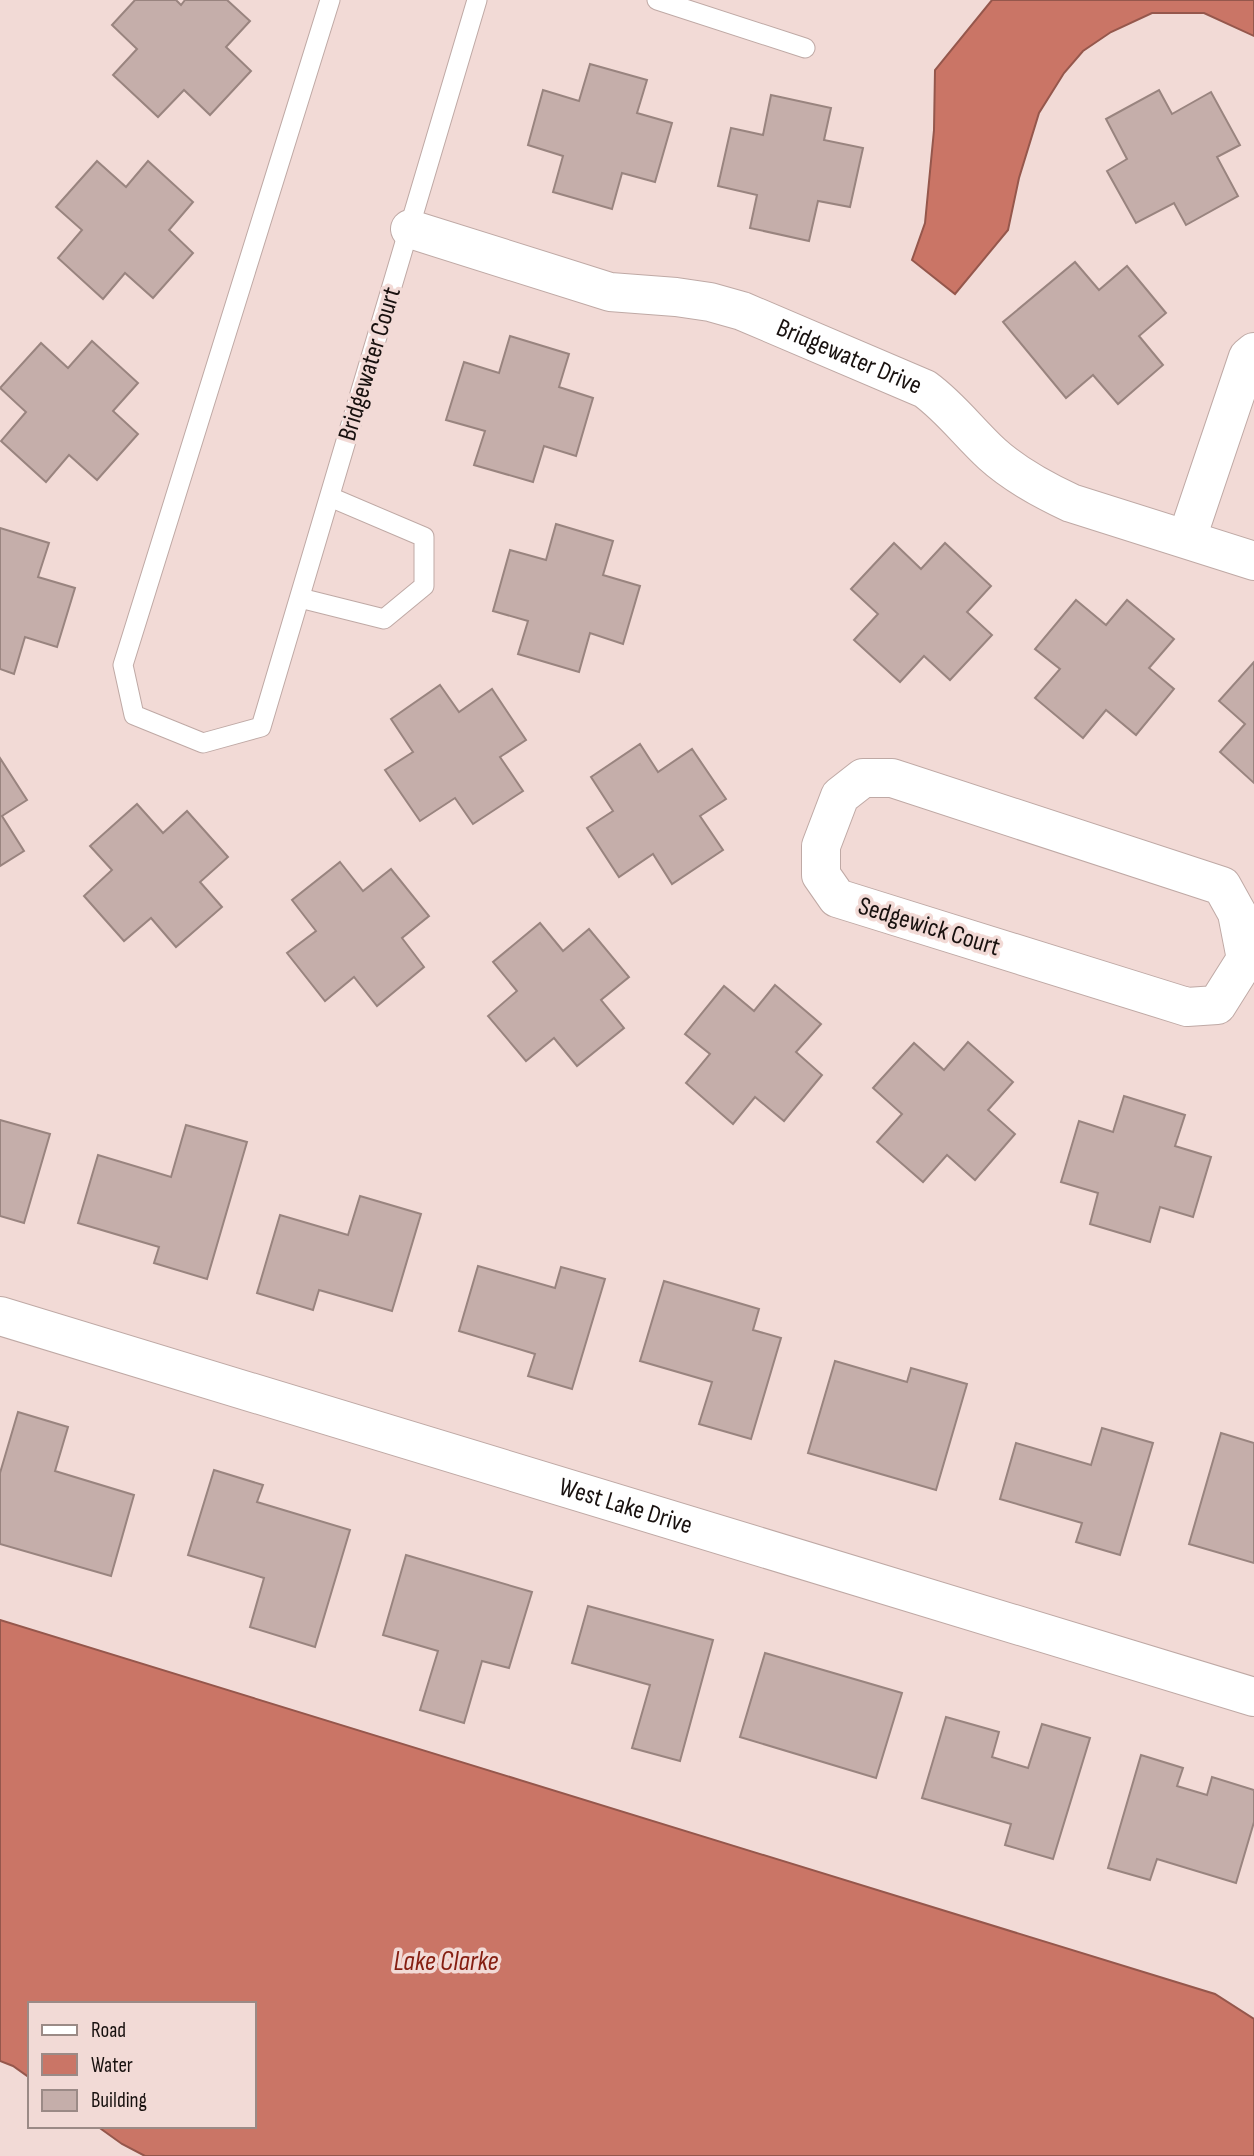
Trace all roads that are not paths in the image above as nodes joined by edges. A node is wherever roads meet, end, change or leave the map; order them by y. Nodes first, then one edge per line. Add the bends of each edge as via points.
1 (330, 0) edge
2 (477, 0) edge
3 (657, 0) edge
4 (805, 48) dead end
5 (410, 229) junction
6 (1254, 352) edge
7 (330, 497) junction
8 (1187, 538) junction
9 (1254, 561) edge
10 (300, 598) junction
11 (1250, 961) edge
12 (0, 1317) edge
13 (1254, 1696) edge

1 - 10 lane, Bridgewater Court via 123,665 134,715 203,743 261,727
2 - 5 lane, Bridgewater Court
3 - 4 lane
5 - 7 lane, Bridgewater Court
5 - 8 street, Bridgewater Drive via 610,292 676,297 742,310 925,389 992,454 1044,490 1071,503
6 - 8 street via 1248,357
7 - 10 lane, Bridgewater Court
7 - 10 lane via 424,537 424,586 384,619
8 - 9 street, Bridgewater Drive
11 - 11 street, Sedgewick Court via 1237,912 1222,886 892,778 863,778 840,796 821,846 821,875 837,898 1187,1007 1217,1005
12 - 13 street, West Lake Drive

